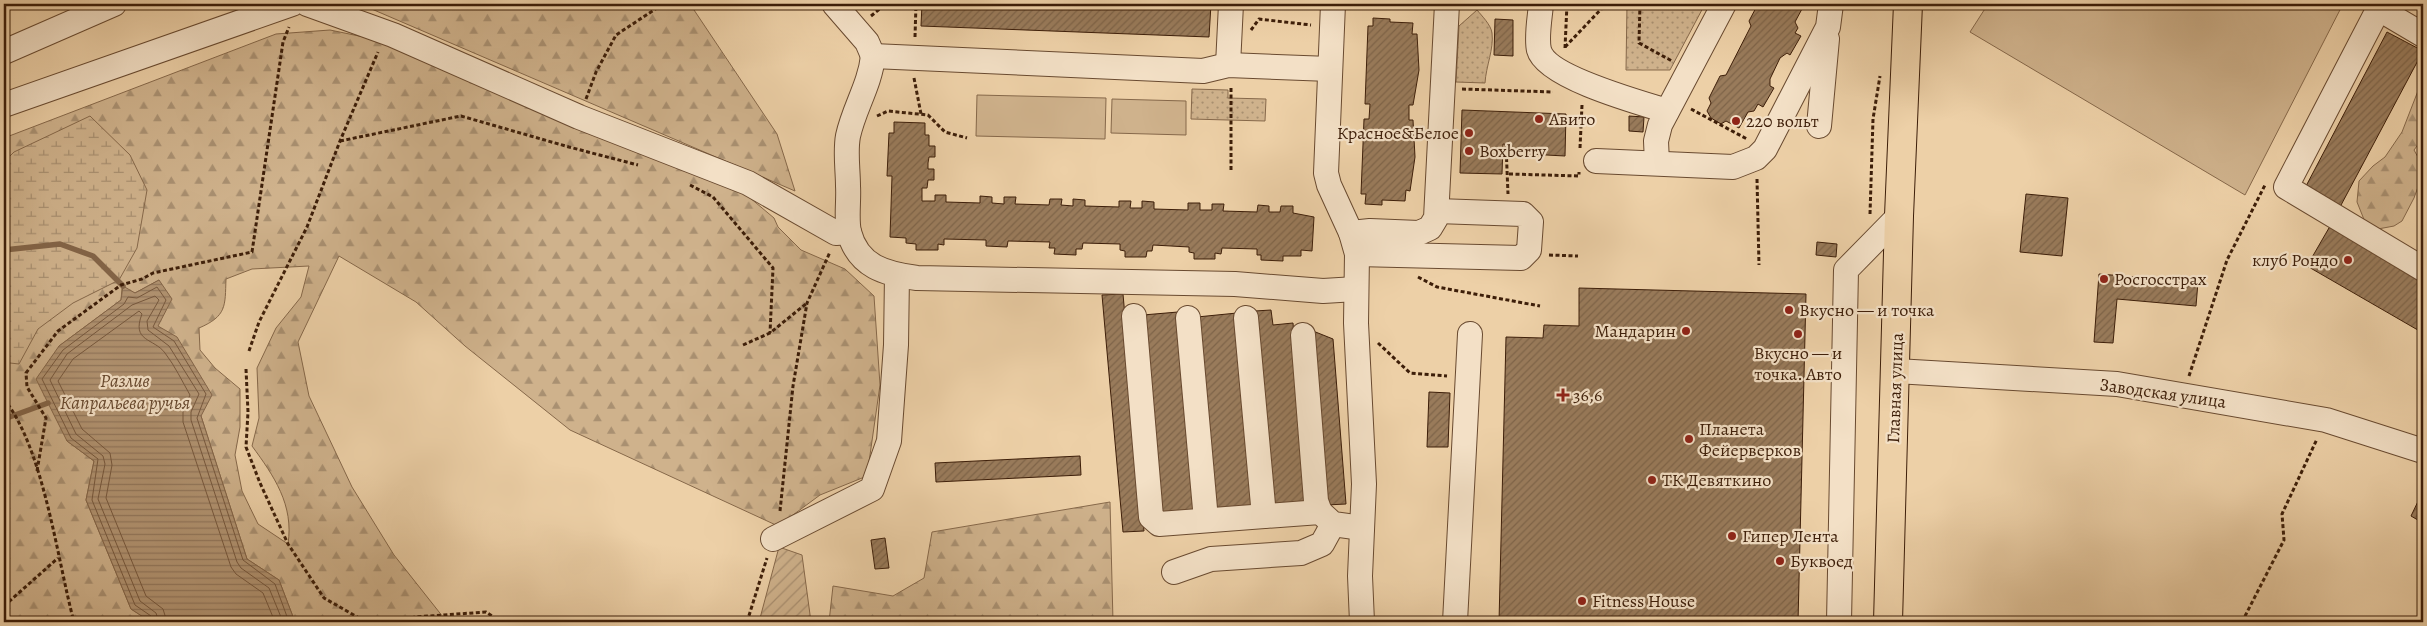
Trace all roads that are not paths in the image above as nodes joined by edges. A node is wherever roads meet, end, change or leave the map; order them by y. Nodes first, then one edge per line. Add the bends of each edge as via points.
1 (111, 4) edge
2 (834, 4) edge
3 (1231, 4) edge
4 (1447, 4) edge
5 (1540, 4) edge
6 (1724, 4) edge
7 (1831, 4) edge
8 (1908, 4) edge
9 (2380, 6) edge
10 (297, 9) edge
11 (1332, 15) edge
12 (1828, 27) junction
13 (2423, 35) edge
14 (4, 52) edge
15 (873, 56) junction
16 (1228, 64) junction
17 (1330, 70) junction
18 (4, 105) edge
19 (1670, 105) junction
20 (1819, 126) dead end
21 (1585, 162) road end
22 (1657, 163) junction
23 (1437, 211) junction
24 (1899, 216) junction
25 (843, 232) junction
26 (1354, 244) junction
27 (2423, 269) edge
28 (897, 275) junction
29 (1356, 289) junction
30 (1134, 316) dead end
31 (1188, 318) dead end
32 (1246, 318) dead end
33 (1470, 334) dead end
34 (1303, 335) dead end
35 (1896, 371) junction
36 (2423, 452) edge
37 (1264, 516) junction
38 (1327, 518) junction
39 (1206, 520) junction
40 (1362, 528) junction
41 (773, 539) road end
42 (1174, 572) dead end
43 (1362, 622) edge
44 (1455, 622) edge
45 (1839, 622) edge
46 (1888, 622) edge

1 - 14 street
2 - 15 street via 867,42
3 - 16 street
4 - 23 street
5 - 19 street via 1539,49 1545,62 1564,82
6 - 19 street
7 - 12 street
8 - 24 main road, Главная улица
9 - 13 street
9 - 27 street via 2286,187
10 - 18 street
10 - 25 street via 393,35 579,117 748,183
11 - 17 street
12 - 20 street
12 - 22 street via 1761,154 1733,167
15 - 16 street via 1203,71
15 - 25 street via 871,73 848,138
16 - 17 street
17 - 26 street via 1326,173
19 - 22 street via 1656,141
21 - 22 street
23 - 26 street via 1430,228 1419,233 1370,231
23 - 26 street via 1523,214 1531,222 1529,250 1521,258 1406,255
24 - 35 main road, Главная улица
24 - 45 street via 1846,270
25 - 28 street via 874,268
26 - 29 street
28 - 29 street via 1235,284 1323,291
28 - 41 street via 889,441 872,489
29 - 40 street via 1364,484
30 - 39 street via 1151,517 1158,524
31 - 39 street
32 - 37 street
33 - 44 street
34 - 38 street via 1316,501
35 - 36 street, Заводская улица via 2117,384 2183,394 2326,420
35 - 46 main road, Главная улица
37 - 38 street
37 - 39 street
38 - 40 street
38 - 42 street via 1322,544 1301,553 1211,559
40 - 43 street

